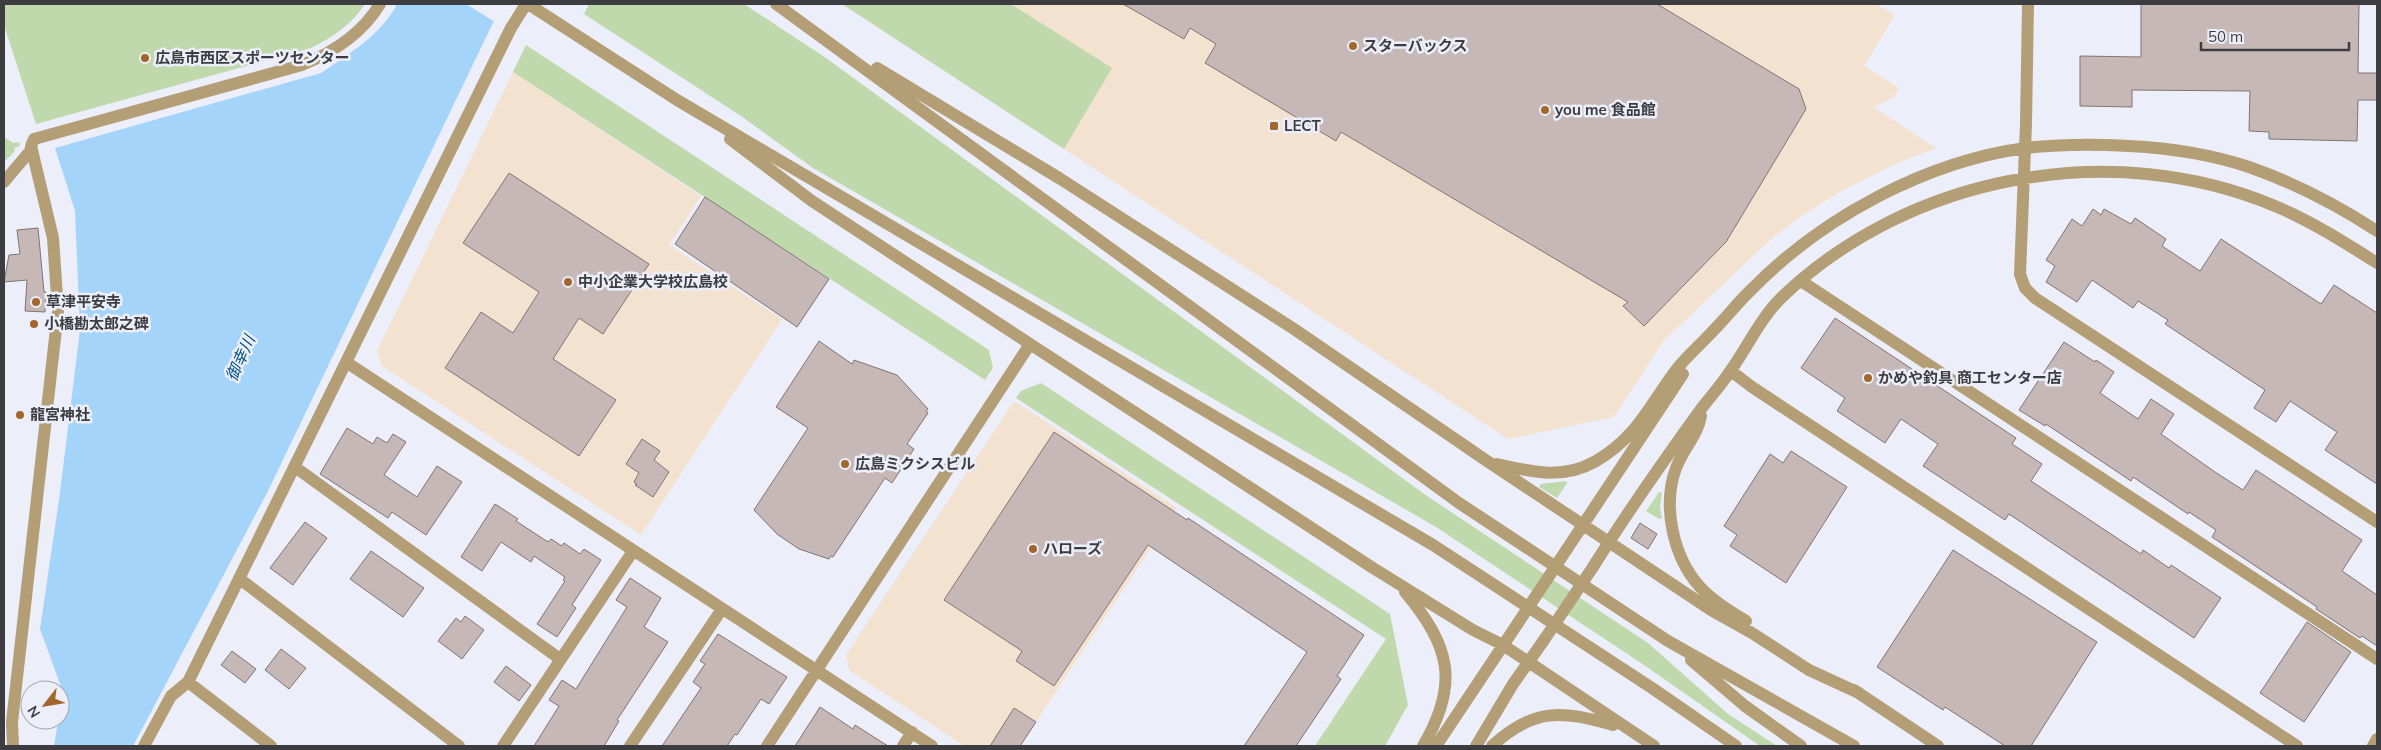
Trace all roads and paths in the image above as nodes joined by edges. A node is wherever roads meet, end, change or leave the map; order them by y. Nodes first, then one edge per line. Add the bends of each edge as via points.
1 (380, 4) edge
2 (527, 4) edge
3 (776, 4) edge
4 (2028, 4) edge
5 (804, 23) junction
6 (678, 100) junction
7 (2025, 148) junction
8 (32, 150) junction
9 (2023, 178) junction
10 (4, 182) edge
11 (2377, 231) edge
12 (2377, 263) edge
13 (1801, 281) junction
14 (1708, 337) junction
15 (1030, 344) junction
16 (346, 362) junction
17 (1731, 371) junction
18 (1702, 409) junction
19 (1487, 461) junction
20 (295, 466) junction
21 (2377, 522) edge
22 (1583, 525) junction
23 (1609, 542) junction
24 (633, 551) junction
25 (1373, 568) junction
26 (240, 579) junction
27 (722, 609) junction
28 (1668, 641) junction
29 (1503, 645) junction
30 (560, 659) junction
31 (2377, 659) edge
32 (1528, 662) junction
33 (817, 670) junction
34 (188, 682) junction
35 (1859, 693) junction
36 (8, 721) edge
37 (1624, 729) junction
38 (912, 732) junction
39 (2377, 739) edge
40 (13, 746) edge
41 (144, 746) edge
42 (271, 746) edge
43 (459, 746) edge
44 (503, 746) edge
45 (630, 746) edge
46 (767, 746) edge
47 (903, 746) edge
48 (932, 746) edge
49 (1423, 746) edge
50 (1436, 746) edge
51 (1476, 746) edge
52 (1492, 746) edge
53 (1654, 746) edge
54 (1736, 746) edge
55 (1801, 746) edge
56 (1854, 746) edge
57 (1938, 746) edge
58 (2297, 746) edge
59 (2373, 746) edge

1 - 8 street via 357,33 310,62 52,133 34,139
2 - 6 street
2 - 16 street via 511,28
3 - 5 street
4 - 7 street
5 - 19 street via 1068,183 1294,329
5 - 28 street via 1459,502
6 - 15 street via 812,201
6 - 54 street via 1433,545
7 - 9 street
7 - 11 street via 2126,146 2169,149 2221,159 2304,189
7 - 14 street via 1930,174 1836,219 1769,271
8 - 10 street
8 - 36 street via 53,238 58,311
9 - 12 street via 2114,172 2199,182 2273,205 2309,222
9 - 13 street via 1944,197 1910,212 1853,244
9 - 21 street via 2020,274 2025,288 2035,298
13 - 17 street via 1766,315
13 - 31 street
14 - 19 street via 1677,368 1633,433 1594,462 1565,472 1546,474
14 - 22 street
15 - 25 street
15 - 33 street
16 - 20 street
16 - 24 street
17 - 18 street
17 - 58 street
18 - 23 street
18 - 35 street via 1699,427 1681,456 1671,489 1670,508 1675,539 1688,570 1701,588 1720,604
19 - 22 street
20 - 26 street
20 - 30 street
22 - 23 street
22 - 29 street, bridge
23 - 32 street, bridge
23 - 35 street via 1809,670
24 - 27 street
24 - 30 street
25 - 29 street
25 - 49 street via 1405,592 1425,617 1443,655 1446,667 1444,694
26 - 34 street
26 - 43 street
27 - 33 street
27 - 45 street
28 - 55 street via 1745,706
28 - 56 street
29 - 32 street
29 - 50 street
30 - 44 street
32 - 37 street
32 - 51 street
33 - 38 street
33 - 46 street
34 - 41 street via 171,696
34 - 42 street
35 - 57 street
36 - 40 street
37 - 52 street via 1562,714 1542,715
37 - 53 street
38 - 47 street
38 - 48 street
39 - 59 street

